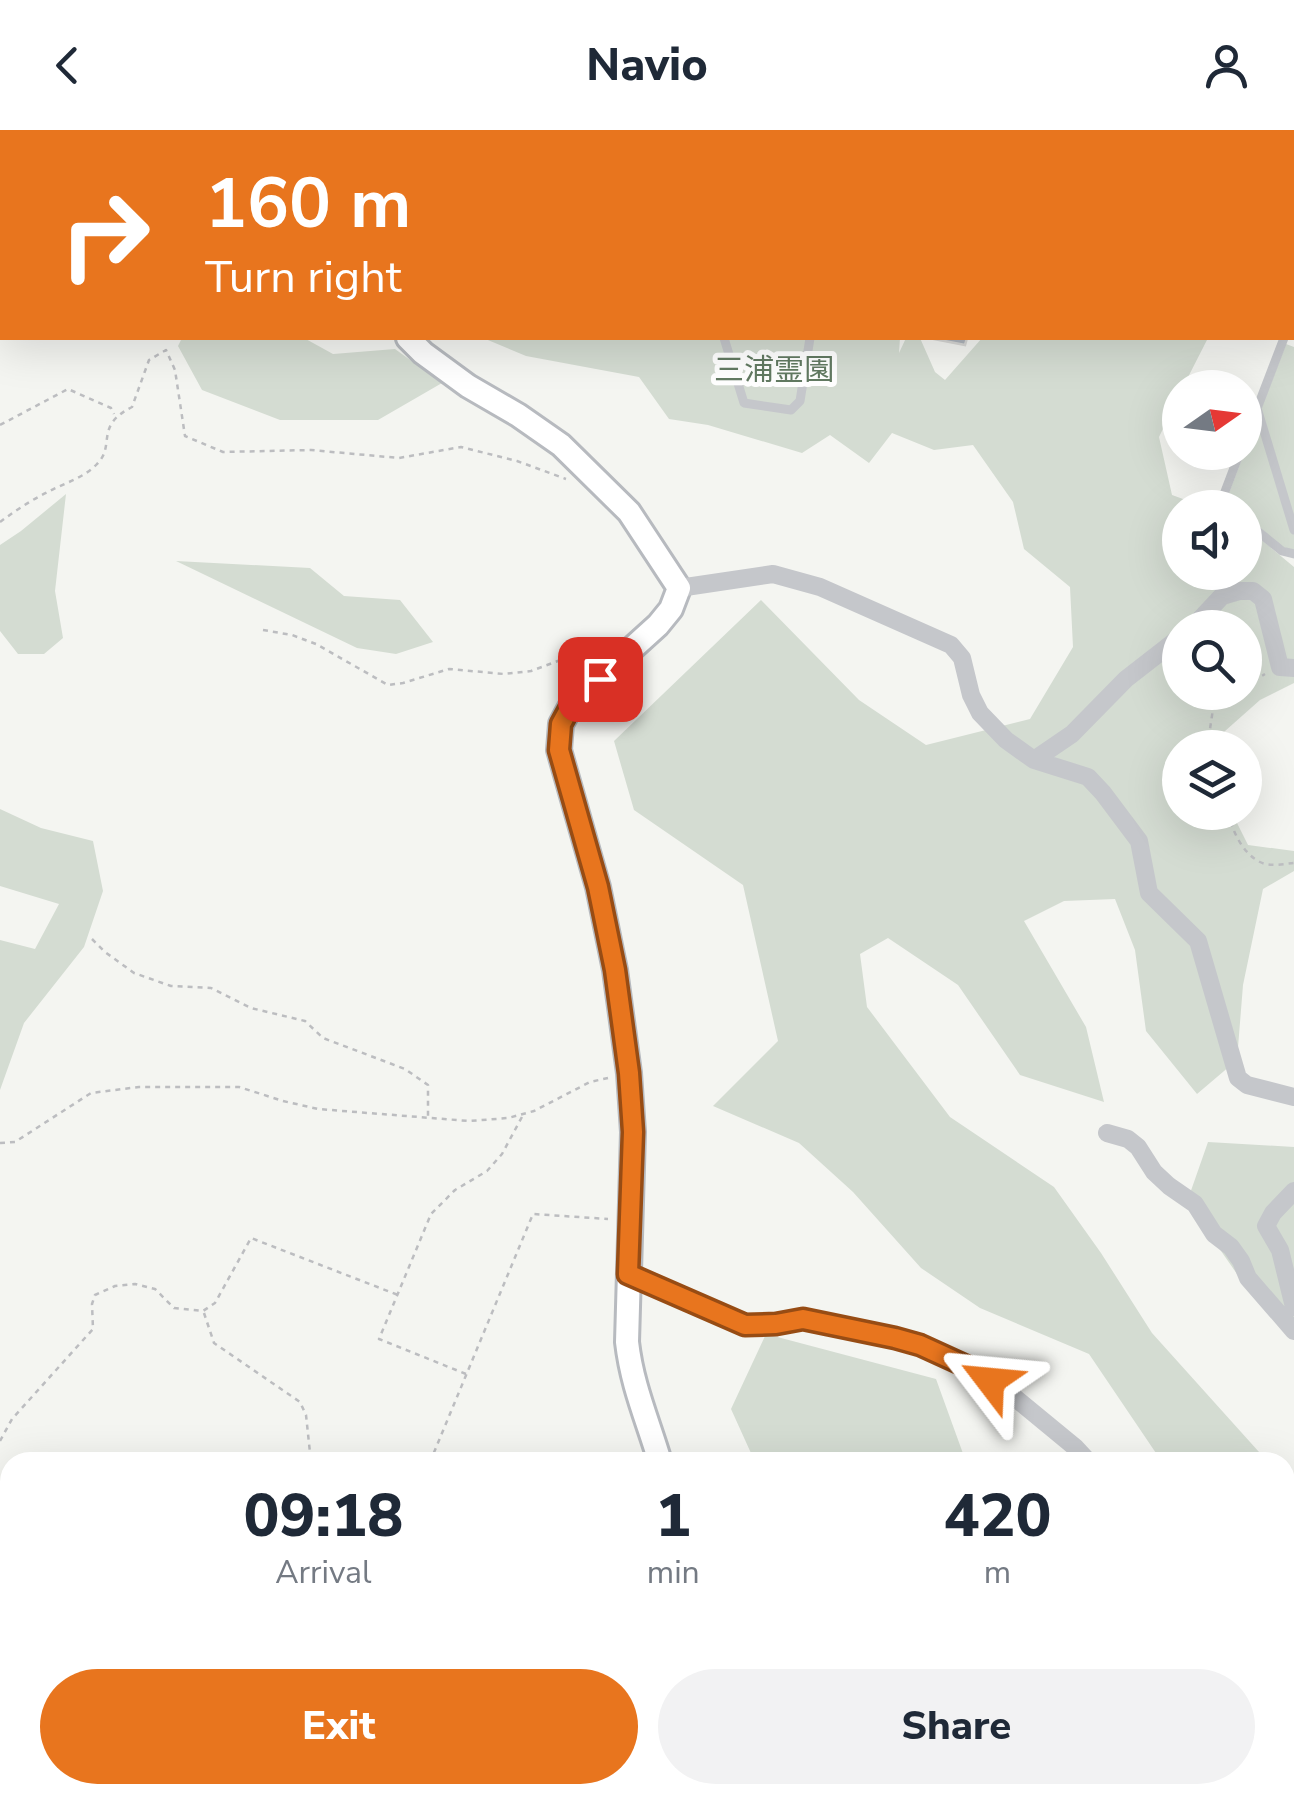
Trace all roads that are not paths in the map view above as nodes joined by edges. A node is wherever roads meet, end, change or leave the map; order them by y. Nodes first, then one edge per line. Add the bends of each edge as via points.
1 (410, 340) edge
2 (725, 340) edge
3 (810, 340) edge
4 (1283, 340) edge
5 (1262, 395) edge
6 (1262, 424) edge
7 (1294, 530) edge
8 (1262, 534) edge
9 (1294, 554) edge
10 (679, 588) junction
11 (1209, 610) edge
12 (1162, 651) edge
13 (1287, 668) edge
14 (1034, 760) junction
15 (1294, 1098) edge
16 (1107, 1132) dead end
17 (1294, 1190) edge
18 (628, 1274) junction
19 (1294, 1308) edge
20 (1294, 1331) edge
21 (656, 1452) edge
22 (1080, 1452) edge

1 - 10 street via 561,445 630,512
2 - 3 lane via 744,403 791,410 800,402
4 - 5 lane
6 - 7 lane
8 - 9 lane
10 - 14 street via 773,574 820,587 950,644 962,658 980,713
10 - 18 street via 672,610 573,702 561,724 559,750 598,887 629,1073
11 - 13 street via 1222,596 1254,591 1263,599
12 - 14 street
14 - 15 street via 1088,777 1103,793 1139,841 1149,893 1198,941 1238,1078
16 - 20 street via 1138,1147 1154,1172 1195,1204
17 - 19 street via 1266,1226 1280,1250
18 - 21 street via 630,1367
18 - 22 street via 745,1325 803,1319 920,1345 1014,1397

